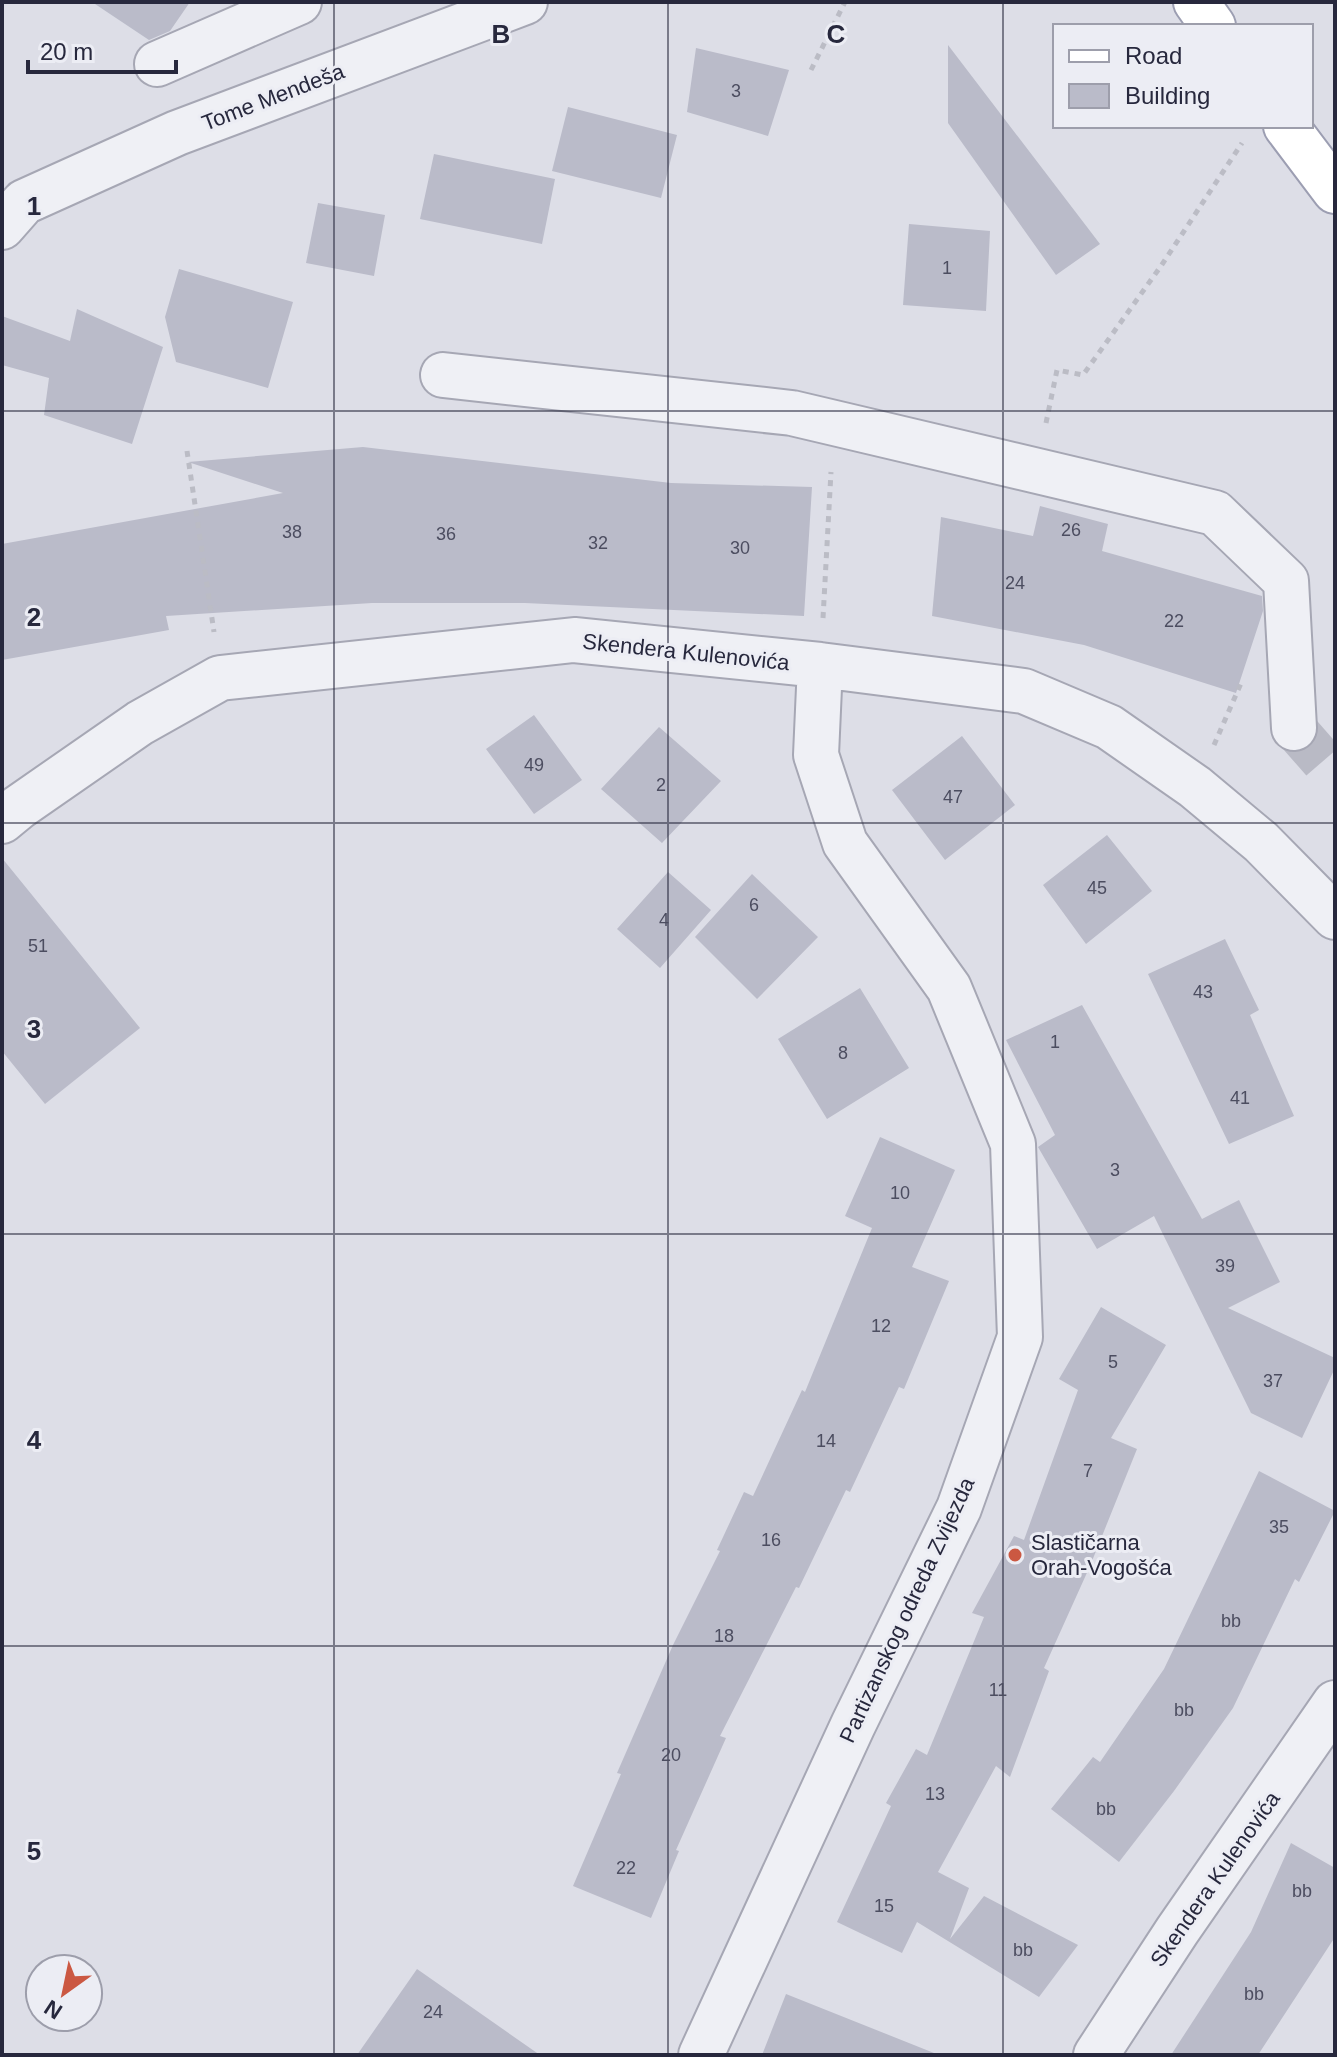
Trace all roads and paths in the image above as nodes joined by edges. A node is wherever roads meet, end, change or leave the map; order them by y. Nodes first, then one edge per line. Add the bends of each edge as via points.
1 (299, 2) edge
2 (525, 2) edge
3 (845, 2) edge
4 (1196, 2) edge
5 (1212, 24) edge
6 (157, 64) dead end
7 (811, 70) dead end
8 (1288, 128) edge
9 (1245, 139) dead end
10 (1335, 191) edge
11 (9, 201) edge
12 (443, 375) dead end
13 (187, 451) dead end
14 (831, 468) dead end
15 (1036, 471) junction
16 (820, 665) junction
17 (220, 678) junction
18 (1294, 728) tunnel mouth
19 (2, 821) edge
20 (1335, 917) edge
21 (1335, 1703) edge
22 (701, 2055) edge
23 (1096, 2055) edge

1 - 6 street
2 - 11 street, Tome Mendeša
3 - 7 path
4 - 5 main road
8 - 10 main road
9 - 15 path via 1083,375 1057,370
12 - 15 street via 792,413
13 - 17 path
14 - 16 path
15 - 18 street via 1215,513 1286,581
16 - 17 street, Skendera Kulenovića via 574,640
16 - 20 street, Skendera Kulenovića via 1024,691 1109,727 1217,805
16 - 22 street, Partizanskog odreda Zvijezda via 816,755 845,843 949,988 1013,1144 1020,1337 959,1508
17 - 19 street, Skendera Kulenovića via 140,723
21 - 23 street, Skendera Kulenovića

